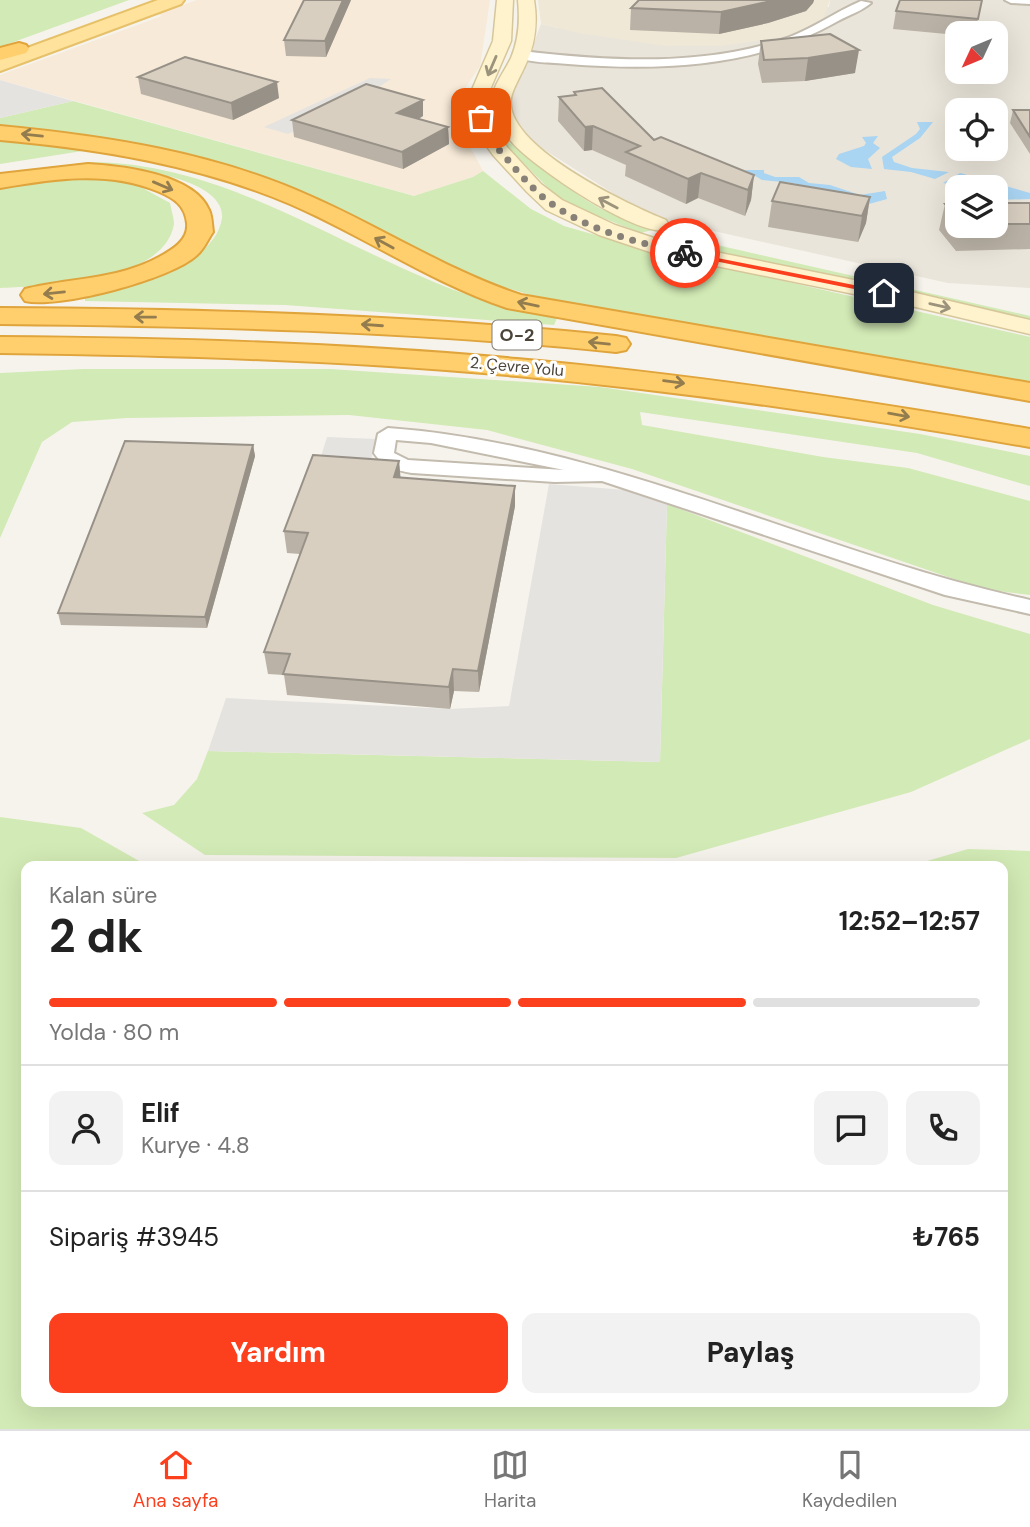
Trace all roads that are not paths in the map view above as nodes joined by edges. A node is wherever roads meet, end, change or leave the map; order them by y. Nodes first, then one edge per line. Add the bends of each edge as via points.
1 (152, 0) edge
2 (175, 0) edge
3 (506, 0) edge
4 (526, 0) edge
5 (841, 0) edge
6 (1011, 0) edge
7 (1030, 1) edge
8 (871, 2) edge
9 (831, 19) junction
10 (522, 55) junction
11 (4, 59) edge
12 (0, 133) edge
13 (0, 169) edge
14 (0, 181) edge
15 (277, 191) junction
16 (653, 223) junction
17 (624, 237) junction
18 (695, 245) junction
19 (0, 297) edge
20 (1030, 310) edge
21 (0, 316) edge
22 (1030, 327) edge
23 (0, 345) edge
24 (362, 354) junction
25 (0, 362) edge
26 (1030, 392) edge
27 (1030, 405) edge
28 (1030, 438) edge
29 (598, 476) junction
30 (1030, 607) edge

1 - 11 main road
2 - 11 main road
3 -> 17 main road via 502,41 480,92 483,127 545,199
4 - 10 main road via 529,24
5 - 8 street
5 - 9 street
6 - 7 street
8 - 9 street
9 - 10 street via 786,42 697,59 648,62
16 -> 10 main road via 591,193 511,131 501,99
15 -> 12 highway via 166,157
13 - 15 highway via 65,158 122,157
14 -> 19 highway via 72,171 117,173 143,178 185,196 200,219 194,242 141,275 79,290
26 -> 15 highway via 516,302 466,286
16 - 17 main road via 660,233 655,237
16 - 18 main road
17 - 18 main road
18 - 20 main road
18 -> 22 main road
27 -> 21 highway, 2. Çevre Yolu / O-2 via 777,364 567,340 282,320
23 - 24 highway, 2. Çevre Yolu / O-2
24 - 25 highway
24 -> 28 highway, 2. Çevre Yolu / O-2 via 537,367 710,387
29 - 29 street via 411,467 398,465 384,453 387,434 431,437 545,458
29 - 30 street via 953,590

